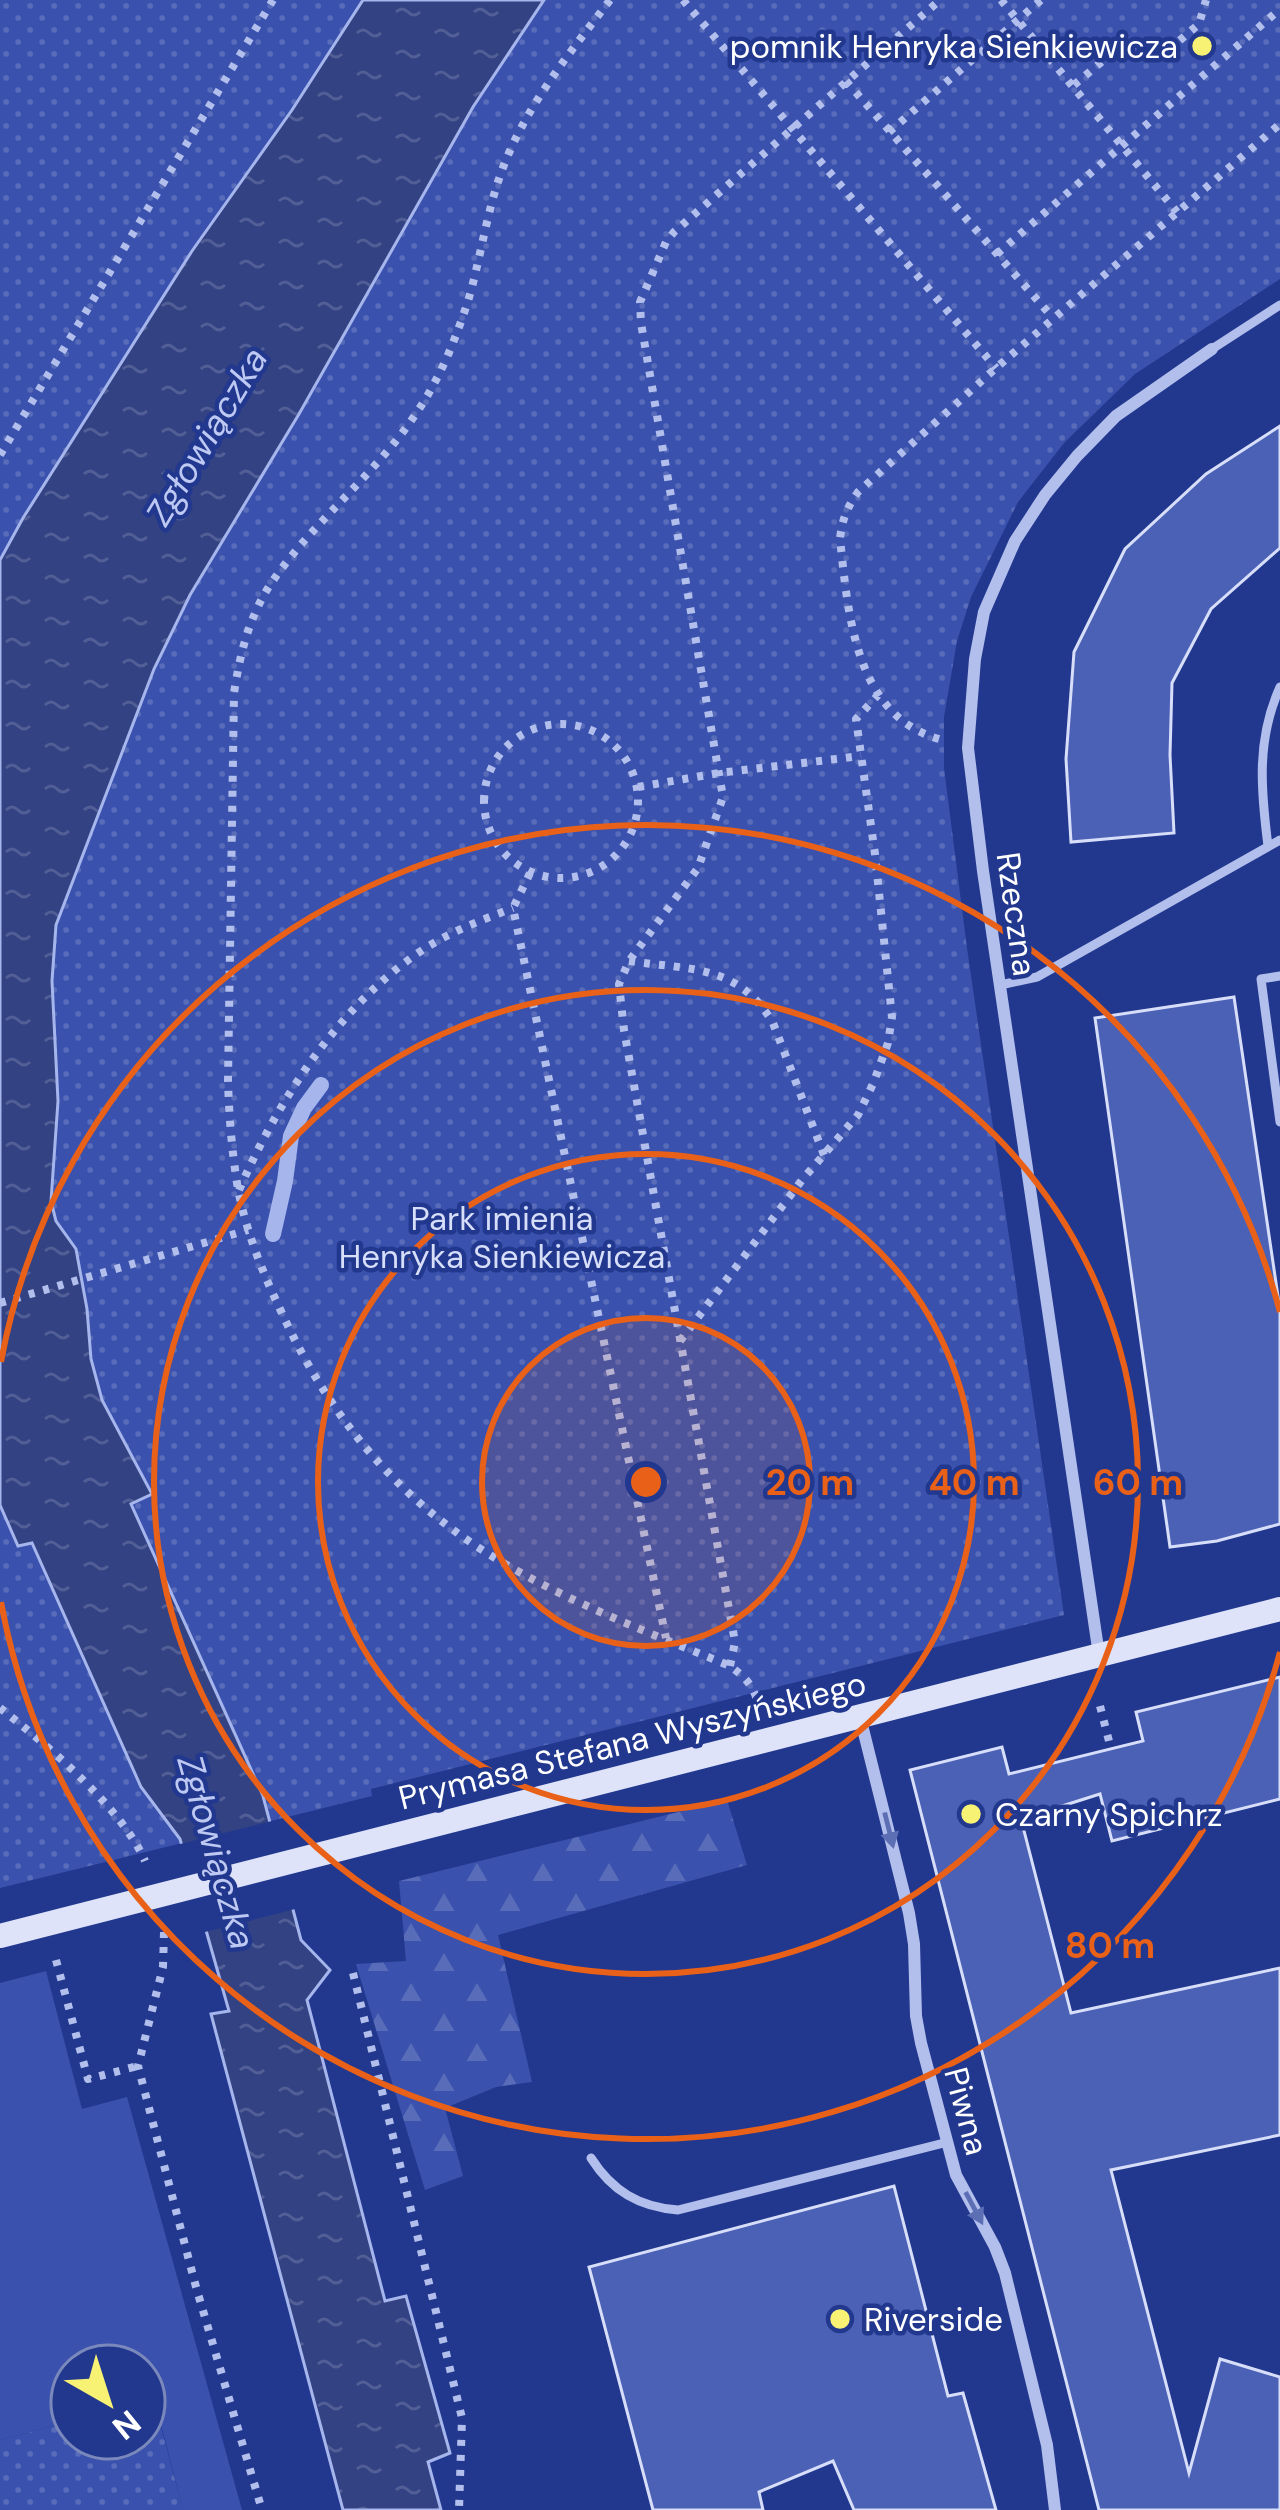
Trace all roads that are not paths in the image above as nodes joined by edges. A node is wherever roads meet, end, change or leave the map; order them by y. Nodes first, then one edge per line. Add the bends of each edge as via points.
1 (1280, 305) edge
2 (1212, 350) joint
3 (1280, 688) edge
4 (1280, 840) edge
5 (1268, 846) junction
6 (1280, 976) edge
7 (1000, 985) junction
8 (1280, 1122) edge
9 (1280, 1609) edge
10 (1099, 1655) junction
11 (860, 1717) junction
12 (0, 1936) edge
13 (947, 2142) junction
14 (591, 2158) dead end
15 (1055, 2510) edge

1 - 2 lane, Rzeczna
2 - 7 street, Rzeczna via 1116,416 1077,456 1016,542 984,612 968,748
3 - 5 lane via 1260,782
4 - 5 lane
5 - 7 lane via 1037,977
6 - 8 lane via 1261,979
7 - 10 street, Rzeczna
9 - 10 main road, Prymasa Stefana Wyszyńskiego
10 - 11 main road, Prymasa Stefana Wyszyńskiego
11 - 12 main road, Prymasa Stefana Wyszyńskiego
11 -> 13 street, Piwna via 910,1913 916,2016
13 - 14 lane via 678,2210 622,2193
13 -> 15 street, Piwna via 1004,2273

